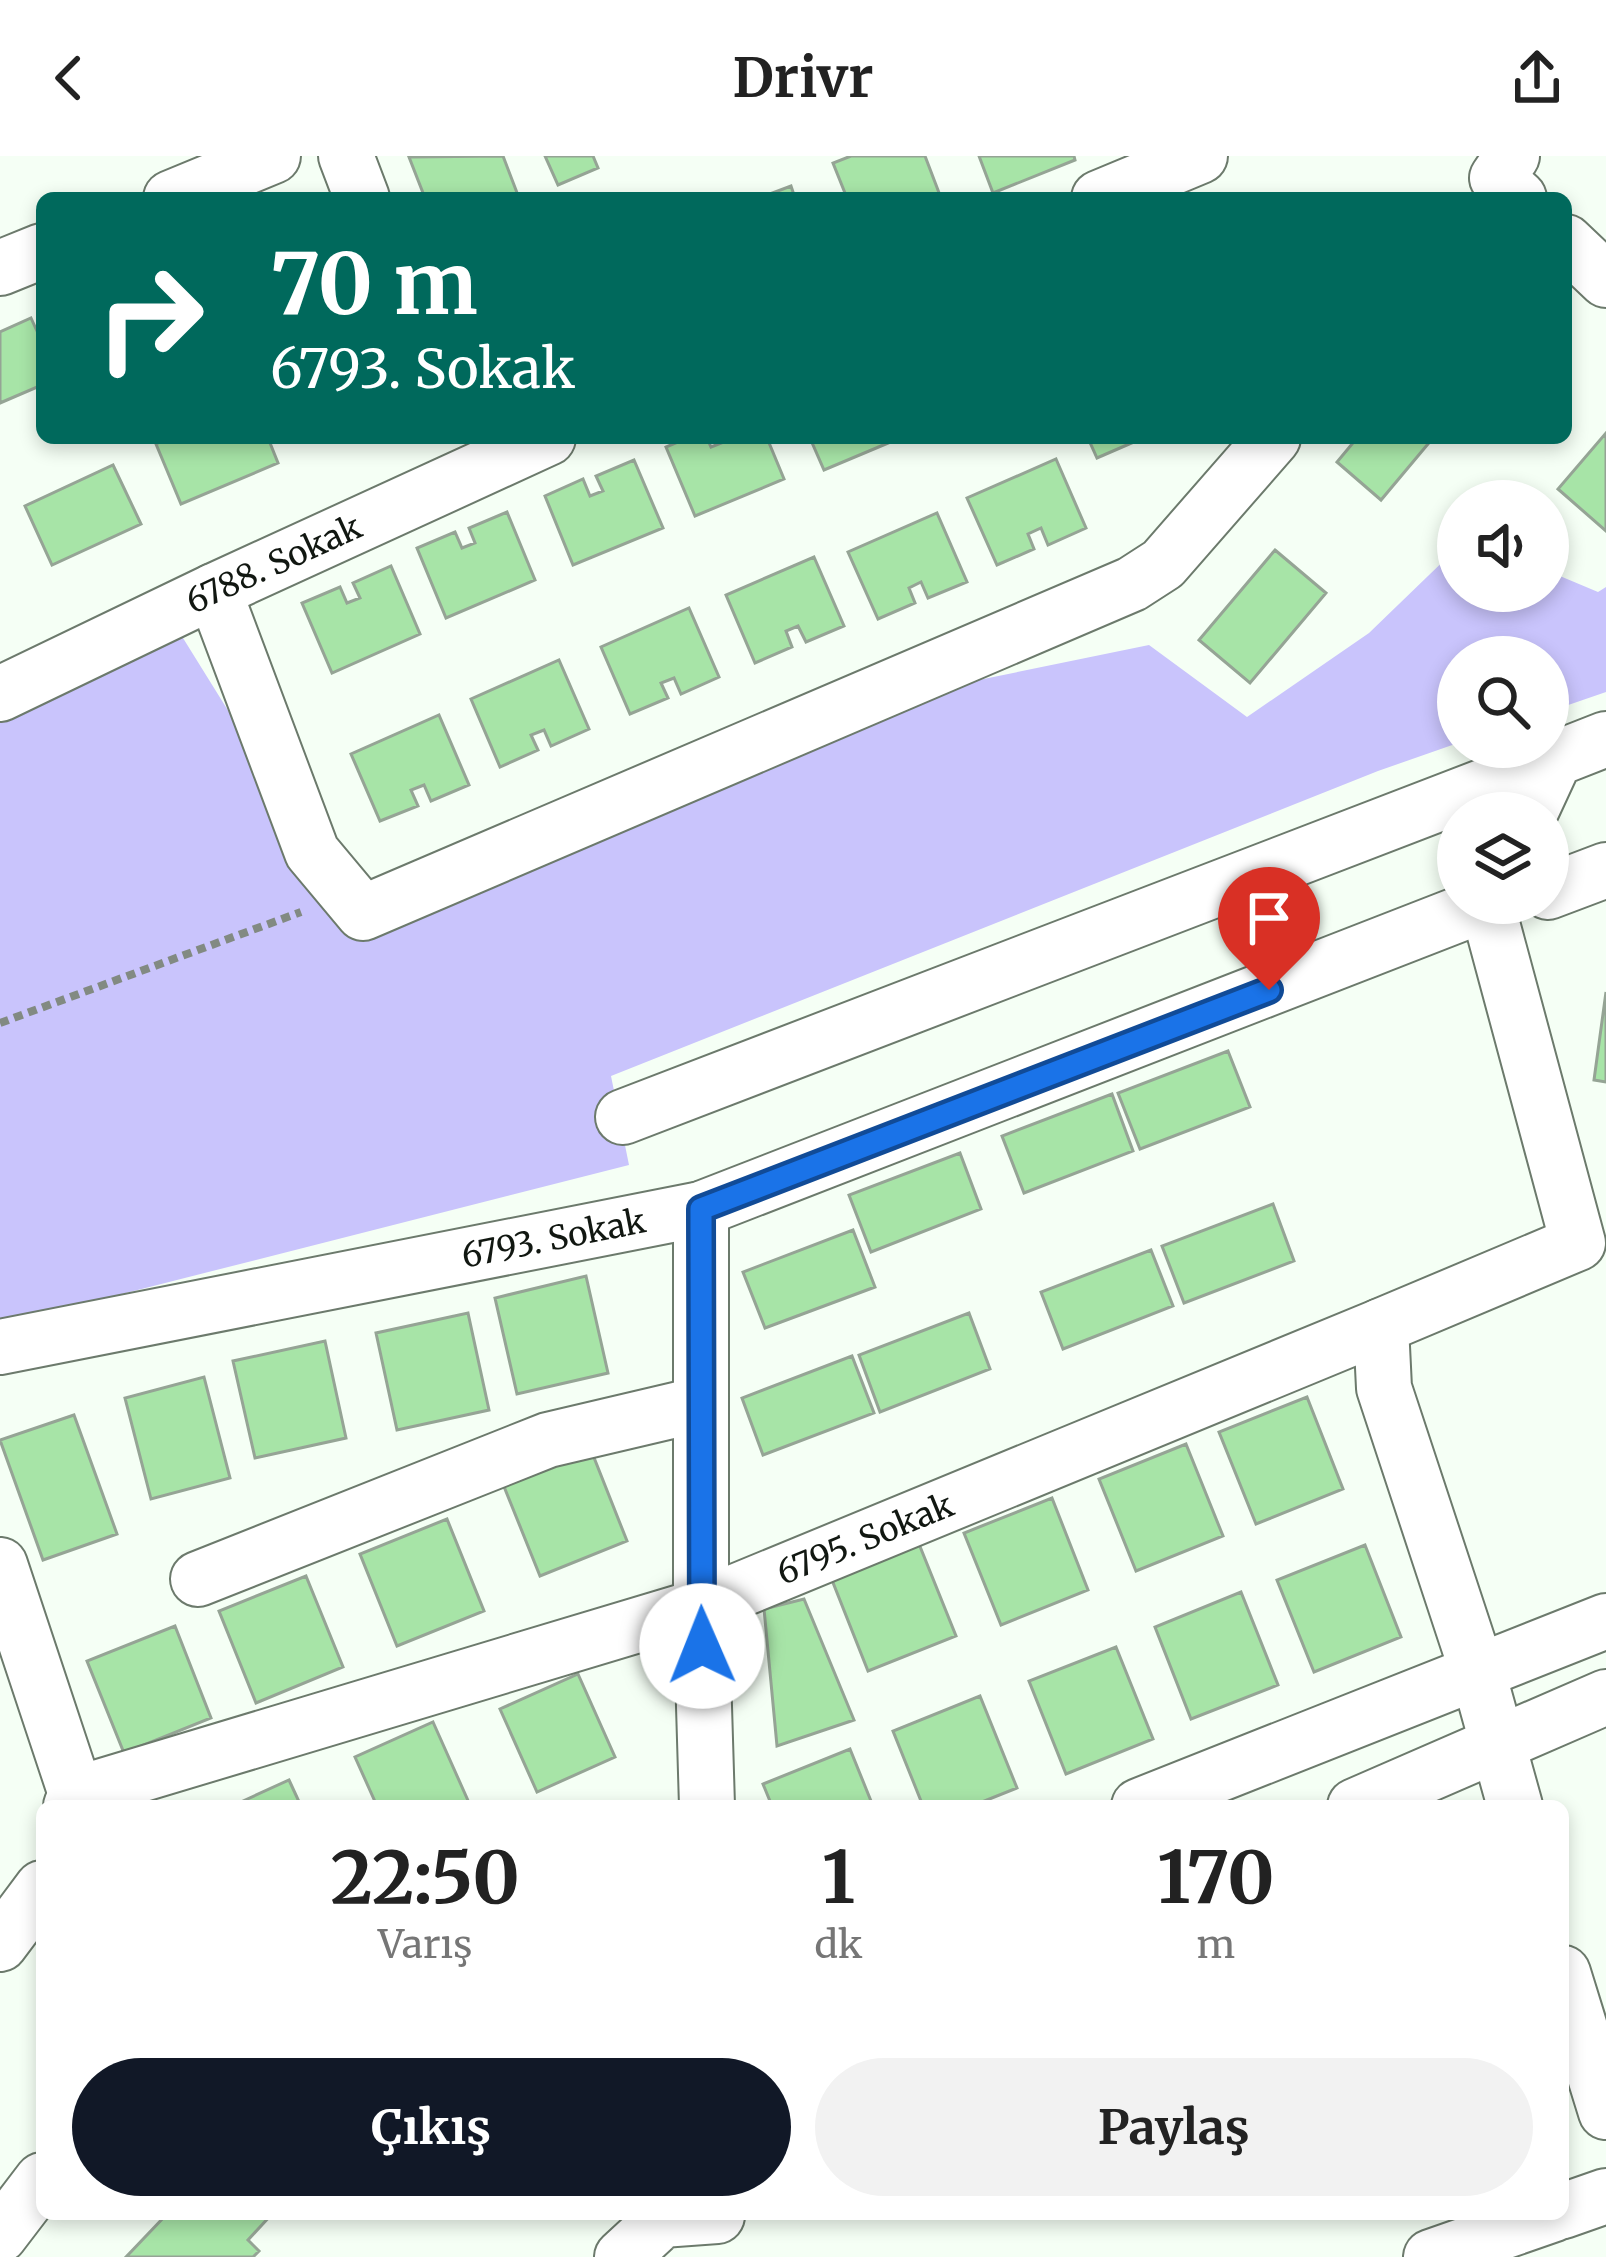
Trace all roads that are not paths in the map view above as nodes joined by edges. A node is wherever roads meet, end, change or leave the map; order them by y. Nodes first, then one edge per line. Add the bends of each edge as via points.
1 (273, 156) edge
2 (346, 156) edge
3 (1175, 160) edge
4 (186, 192) edge
5 (360, 192) edge
6 (1111, 192) edge
7 (1572, 248) edge
8 (36, 253) edge
9 (0, 268) edge
10 (1606, 280) edge
11 (519, 444) edge
12 (1268, 444) edge
13 (460, 456) edge
14 (214, 590) junction
15 (0, 694) edge
16 (1606, 739) edge
17 (1569, 754) edge
18 (1532, 768) edge
19 (1606, 870) edge
20 (1569, 884) edge
21 (1440, 924) edge
22 (1498, 924) edge
23 (623, 1117) dead end
24 (701, 1209) junction
25 (1592, 1239) edge
26 (1381, 1326) junction
27 (0, 1347) edge
28 (701, 1404) junction
29 (0, 1565) edge
30 (198, 1579) dead end
31 (701, 1606) junction
32 (1606, 1621) edge
33 (1478, 1673) junction
34 (1606, 1697) edge
35 (1498, 1744) junction
36 (74, 1800) edge
37 (707, 1800) edge
38 (1154, 1800) edge
39 (1369, 1800) edge
40 (1513, 1800) edge
41 (0, 1872) edge
42 (36, 1886) edge
43 (36, 1896) edge
44 (0, 1944) edge
45 (1569, 1992) edge
46 (1606, 2111) edge
47 (36, 2188) edge
48 (1606, 2196) edge
49 (1569, 2209) edge
50 (1537, 2220) edge
51 (716, 2229) edge
52 (0, 2235) edge
53 (622, 2257) edge
54 (1431, 2257) edge

1 - 4 street
2 - 5 street
3 - 6 street
7 - 10 street
8 - 9 street
11 - 13 street, 6788. Sokak
12 - 14 street via 1163,564 1132,584 363,913 312,852
13 - 14 street, 6788. Sokak
14 - 15 street, 6788. Sokak
16 - 17 street
18 - 23 street
19 - 20 street
21 - 24 street, 6793. Sokak
22 - 25 street
24 - 27 street, 6793. Sokak
24 - 28 street
25 - 26 street, 6795. Sokak
26 - 31 street, 6795. Sokak
26 - 33 street via 1384,1388
28 - 30 street via 548,1440
28 - 31 street
29 - 36 street
31 - 36 street, 6795. Sokak
31 - 37 street
32 - 33 street
33 - 35 street
33 - 38 street
34 - 35 street
35 - 39 street
35 - 40 street
41 - 42 street
43 - 44 street
45 - 46 street
47 - 52 street
48 - 49 street
50 - 54 street
51 - 53 street via 662,2220

